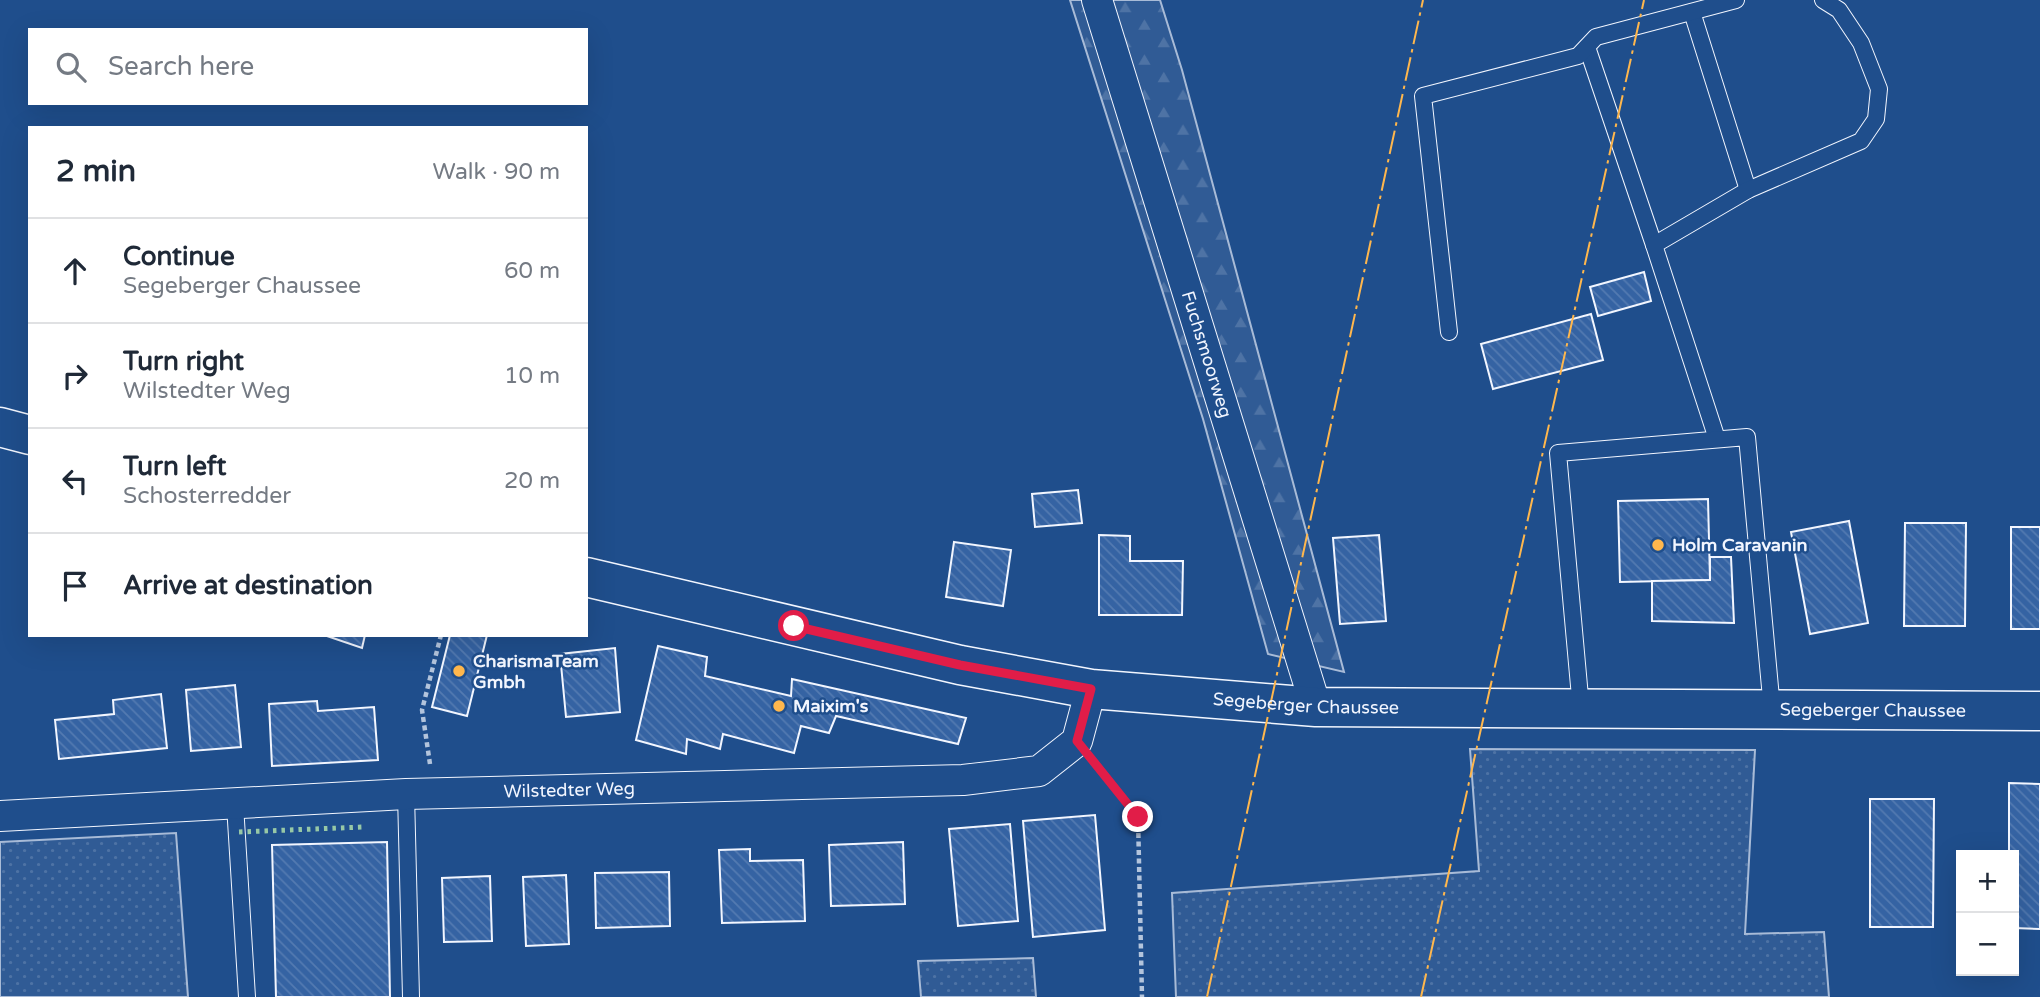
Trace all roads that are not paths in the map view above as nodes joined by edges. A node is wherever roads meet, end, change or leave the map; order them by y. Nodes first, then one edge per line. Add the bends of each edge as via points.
1 (1097, 0) edge
2 (1737, 0) edge
3 (1823, 0) edge
4 (1692, 12) junction
5 (1587, 47) junction
6 (1748, 190) junction
7 (1654, 245) junction
8 (1449, 332) dead end
9 (0, 428) edge
10 (28, 435) edge
11 (1717, 439) junction
12 (588, 577) edge
13 (1091, 689) junction
14 (1316, 708) junction
15 (1581, 708) junction
16 (1772, 709) junction
17 (2040, 711) edge
18 (420, 794) junction
19 (235, 805) junction
20 (0, 816) edge
21 (247, 997) edge
22 (411, 997) edge

1 - 14 street, Fuchsmoorweg
2 - 4 lane
3 - 6 lane via 1839,10 1861,43 1879,89 1876,118 1861,141
4 - 5 lane via 1597,37
4 - 6 lane
5 - 7 lane
5 - 8 lane via 1578,56 1423,96
6 - 7 lane
7 - 11 lane
9 - 10 main road
11 - 15 lane via 1558,453
11 - 16 lane via 1747,437
12 - 13 main road, Segeberger Chaussee via 960,665
13 - 14 main road, Segeberger Chaussee
13 - 18 street, Wilstedter Weg via 1077,741 1039,771 964,780
14 - 15 main road, Segeberger Chaussee
15 - 16 main road, Segeberger Chaussee
16 - 17 main road, Segeberger Chaussee
18 - 19 street, Wilstedter Weg
18 - 22 lane
19 - 20 street, Wilstedter Weg
19 - 21 lane

